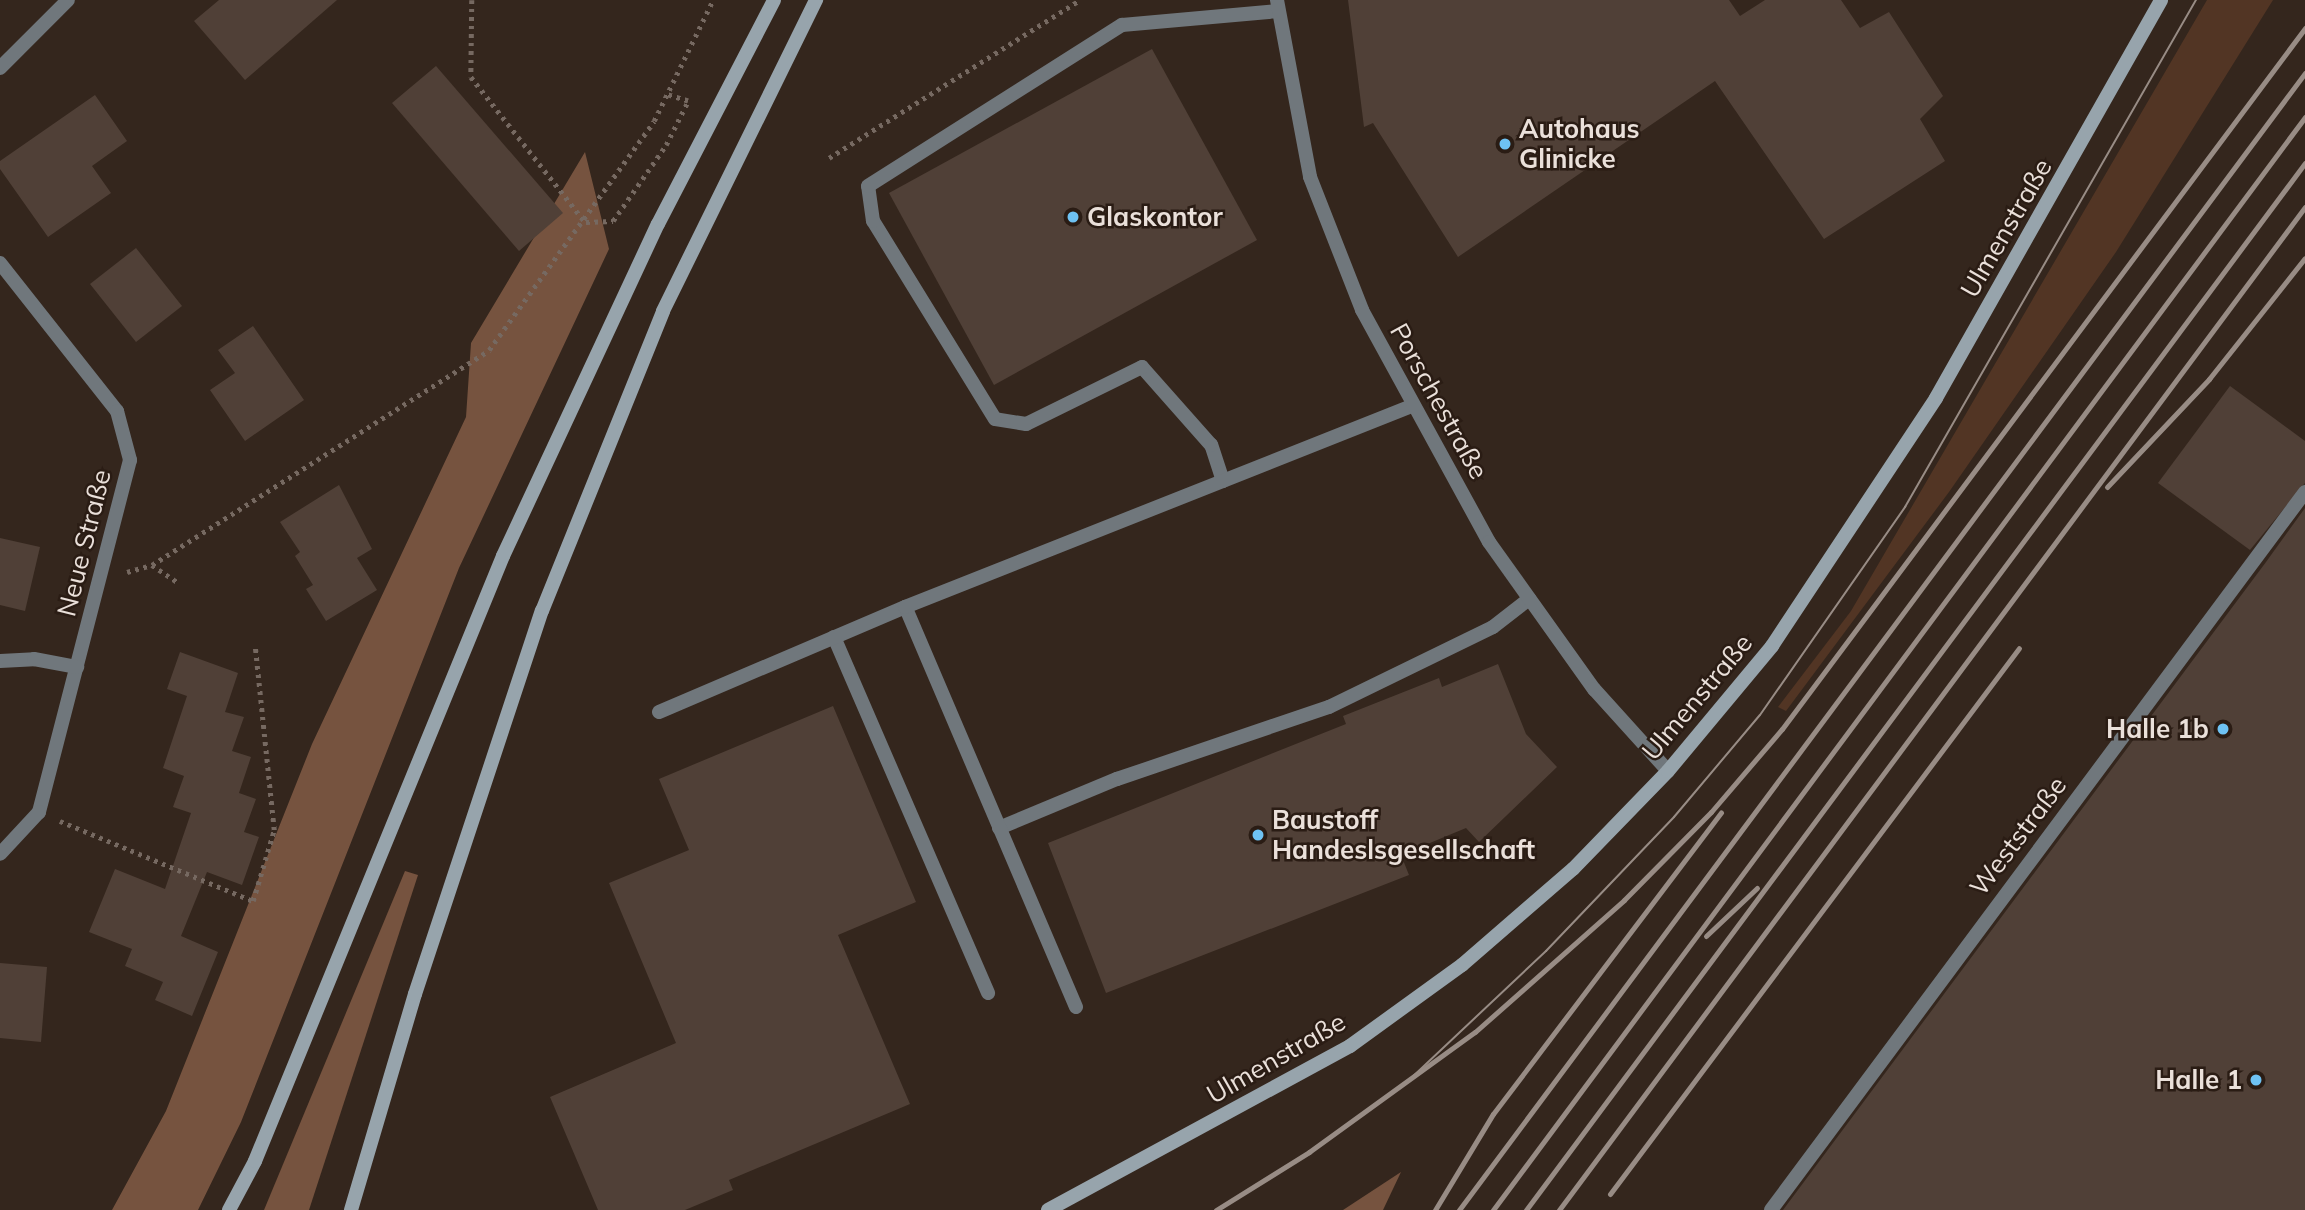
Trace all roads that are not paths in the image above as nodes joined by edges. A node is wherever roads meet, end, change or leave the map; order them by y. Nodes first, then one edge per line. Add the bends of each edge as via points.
1 (68, 0) edge
2 (774, 0) edge
3 (816, 0) edge
4 (2161, 0) edge
5 (1278, 5) edge
6 (0, 68) edge
7 (0, 263) edge
8 (1412, 406) junction
9 (1223, 481) junction
10 (2305, 492) edge
11 (1529, 599) junction
12 (905, 607) junction
13 (834, 637) junction
14 (0, 661) edge
15 (77, 667) junction
16 (659, 712) dead end
17 (1668, 771) junction
18 (999, 828) junction
19 (0, 854) edge
20 (988, 993) dead end
21 (1076, 1007) dead end
22 (229, 1210) edge
23 (351, 1210) edge
24 (1048, 1210) edge
25 (1771, 1210) edge

1 - 6 street
2 - 22 main road via 657,223 503,556 255,1161
3 - 23 main road via 663,310 542,611 415,994
4 - 17 main road, Ulmenstraße via 1936,398 1772,646
5 - 8 street, Porschestraße via 1310,177 1362,310
5 - 9 street via 1122,25 869,186 873,221 995,419 1026,424 1142,367 1211,445
7 - 15 street, Neue Straße via 117,411 130,460
8 - 9 street
8 - 11 street, Porschestraße via 1489,542
9 - 12 street
10 - 25 street, Weststraße
11 - 17 street, Porschestraße via 1594,689
11 - 18 street via 1493,627 1329,707 1117,779
12 - 13 street
12 - 18 street
13 - 16 street
13 - 20 street
14 - 15 street via 34,659
15 - 19 street, Neue Straße via 39,812
17 - 24 main road, Ulmenstraße via 1553,887 1462,965 1350,1046
18 - 21 street

